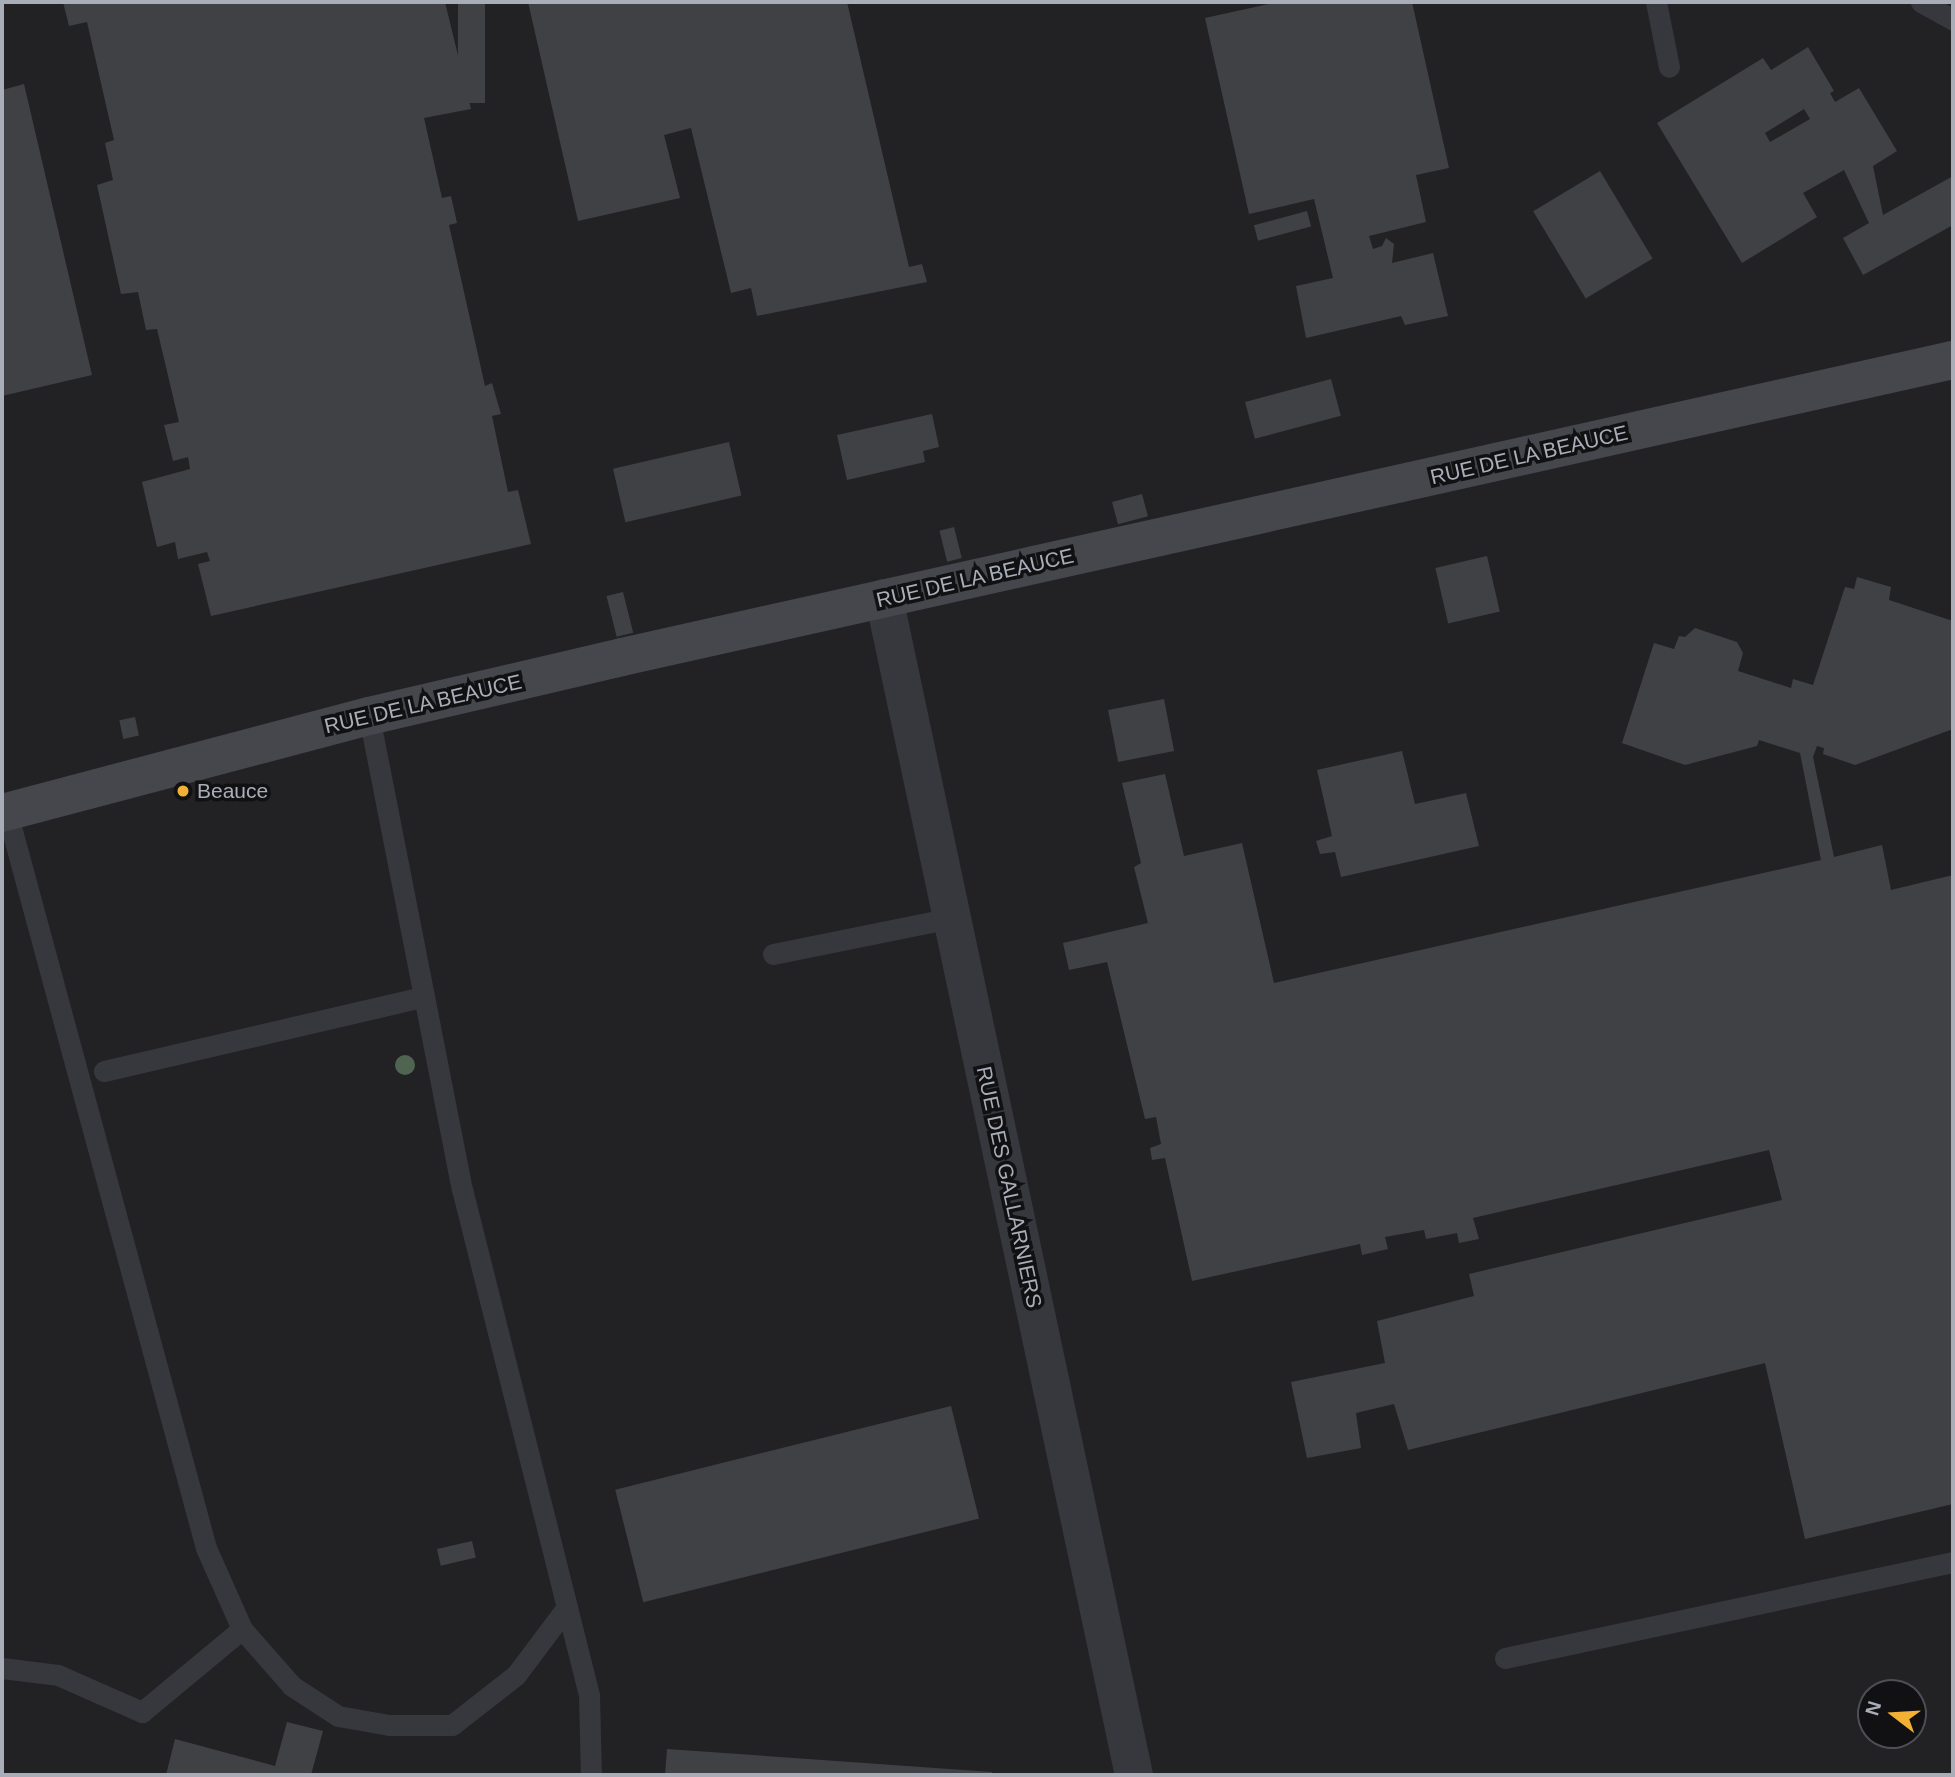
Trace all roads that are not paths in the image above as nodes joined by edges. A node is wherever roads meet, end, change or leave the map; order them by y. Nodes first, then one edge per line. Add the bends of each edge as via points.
1 (1656, 2) edge
2 (1921, 2) edge
3 (1953, 20) edge
4 (1669, 67) dead end
5 (1953, 360) edge
6 (884, 598) junction
7 (369, 716) junction
8 (4, 813) edge
9 (952, 918) junction
10 (773, 954) dead end
11 (422, 997) junction
12 (104, 1071) dead end
13 (1953, 1562) edge
14 (567, 1607) junction
15 (242, 1629) junction
16 (1505, 1658) dead end
17 (2, 1668) edge
18 (591, 1775) edge
19 (1134, 1775) edge

1 - 4 lane
2 - 3 lane
5 - 6 street, RUE DE LA BEAUCE
6 - 7 street, RUE DE LA BEAUCE
6 - 9 street, RUE DES GALLARNIERS
7 - 8 street, RUE DE LA BEAUCE
7 - 11 lane
8 - 15 lane via 206,1548
9 - 10 lane
9 - 19 street, RUE DES GALLARNIERS
11 - 12 lane
11 - 14 lane via 462,1189
13 - 16 lane
14 - 15 lane via 516,1675 452,1726 389,1725 338,1716 292,1686
14 - 18 lane via 589,1695
15 - 17 lane via 142,1712 58,1675

